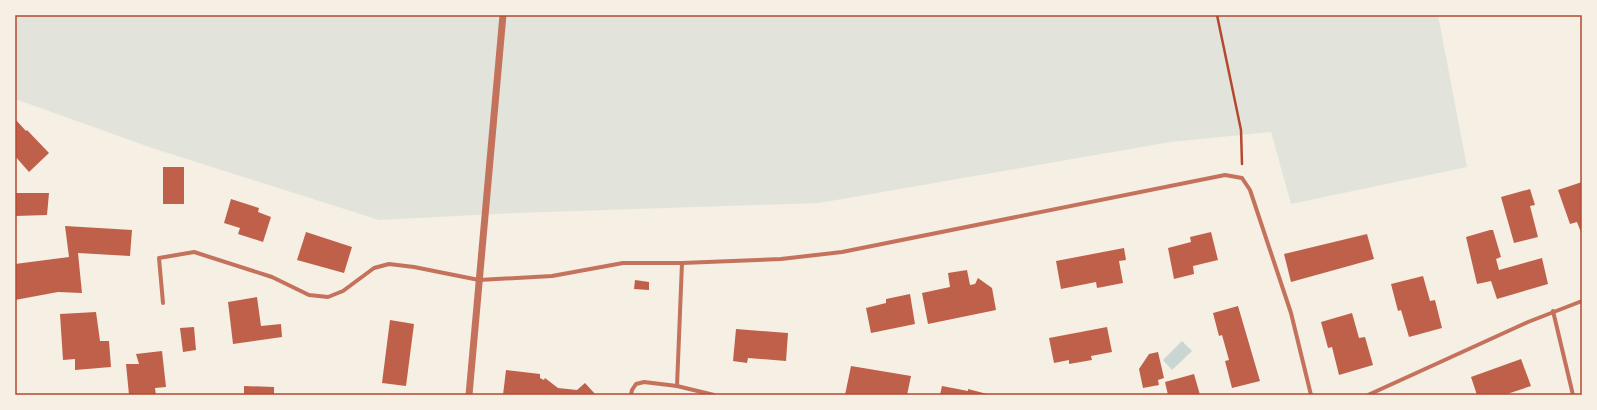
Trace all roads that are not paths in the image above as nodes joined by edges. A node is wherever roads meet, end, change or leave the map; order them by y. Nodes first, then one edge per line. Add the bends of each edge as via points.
1 (503, 15) edge
2 (682, 263) junction
3 (479, 280) junction
4 (1582, 301) edge
5 (163, 303) dead end
6 (1553, 312) junction
7 (677, 386) junction
8 (469, 395) edge
9 (631, 395) edge
10 (714, 395) edge
11 (1311, 395) edge
12 (1368, 395) edge
13 (1573, 395) edge

1 - 3 street
2 - 3 street via 624,263 552,276
2 - 7 street
2 - 11 street via 781,259 842,252 1225,175 1242,178 1250,190 1291,313
3 - 5 street via 389,264 374,268 342,291 328,297 309,295 272,277 194,252 159,258
3 - 8 street
4 - 6 street
6 - 12 street
6 - 13 street
7 - 9 street via 644,382 636,384
7 - 10 street

